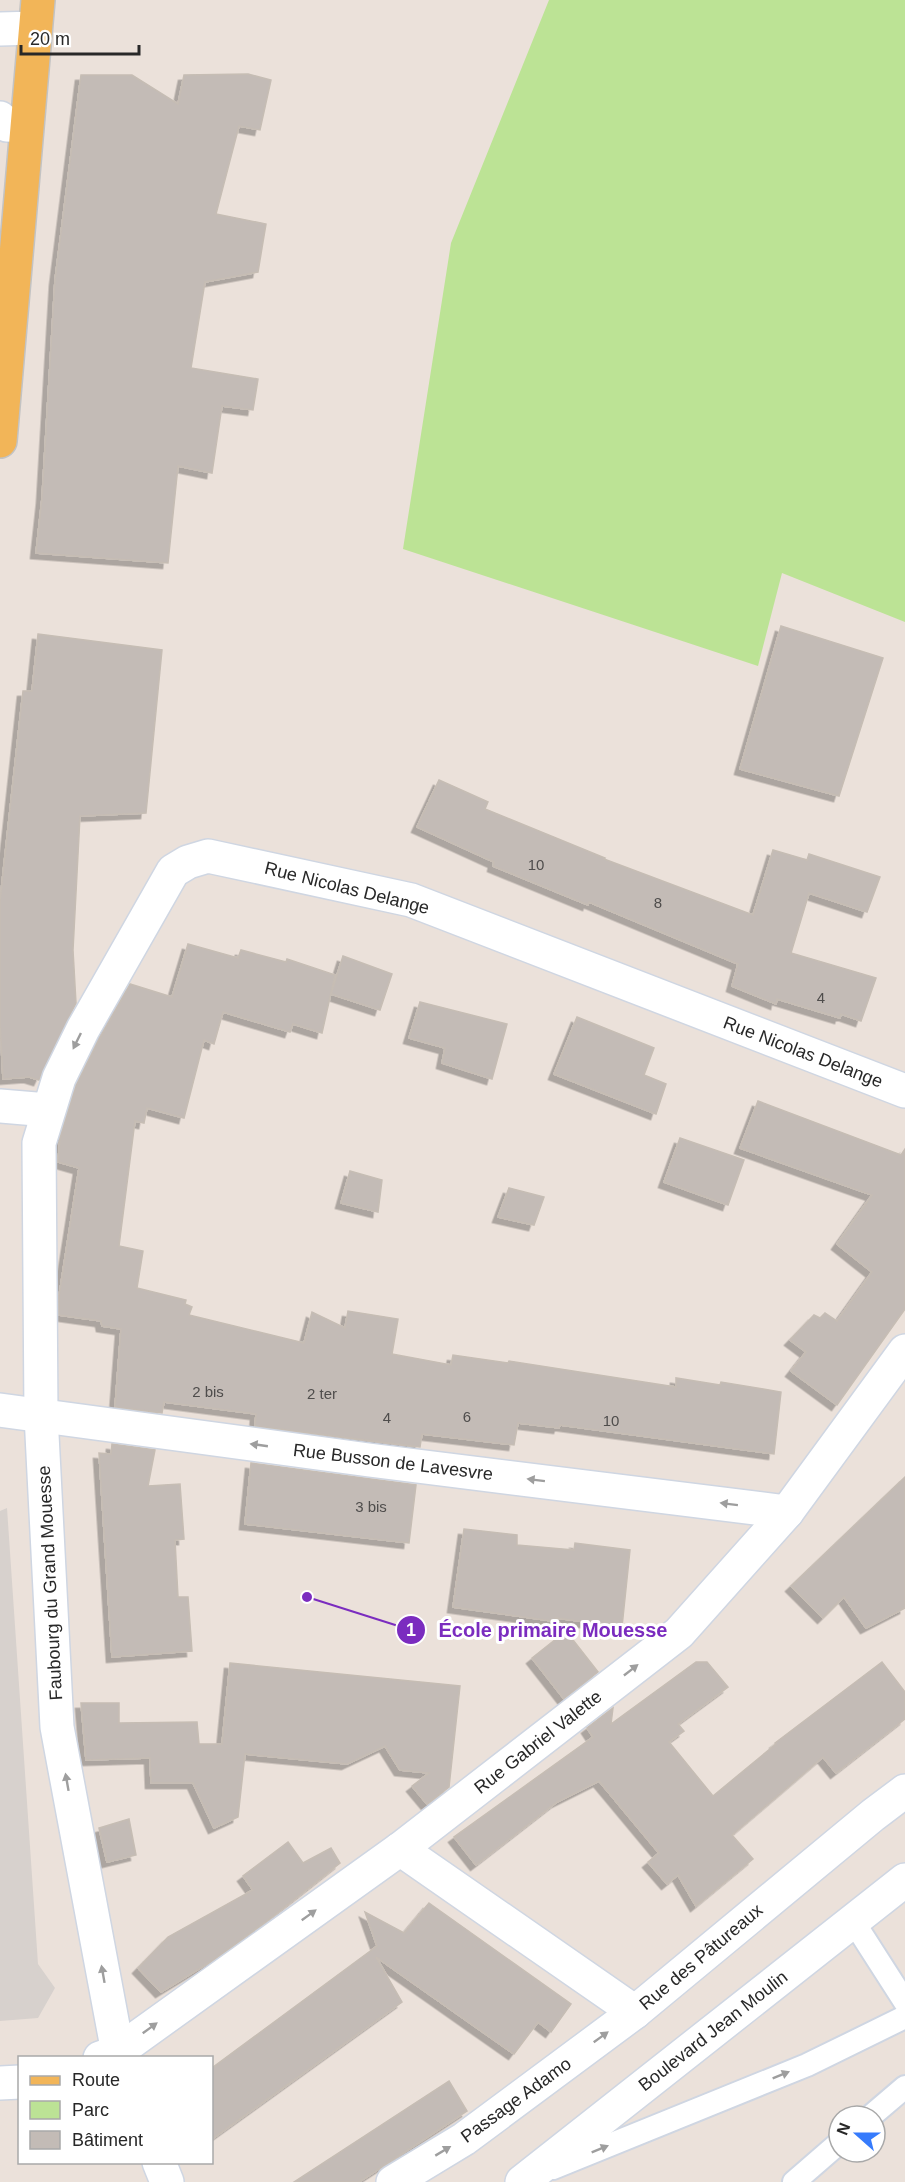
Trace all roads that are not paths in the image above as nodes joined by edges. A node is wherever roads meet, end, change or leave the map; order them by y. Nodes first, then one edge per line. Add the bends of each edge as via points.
1 (37, 14) edge
2 (0, 29) edge
3 (13, 122) edge
4 (0, 441) edge
5 (905, 1091) edge
6 (0, 1106) edge
7 (48, 1110) junction
8 (905, 1351) edge
9 (0, 1410) edge
10 (41, 1415) junction
11 (787, 1512) junction
12 (905, 1791) edge
13 (400, 1849) junction
14 (905, 1880) edge
15 (853, 1921) junction
16 (905, 2002) edge
17 (635, 2012) junction
18 (905, 2017) edge
19 (112, 2056) edge
20 (18, 2082) edge
21 (0, 2083) edge
22 (905, 2087) edge
23 (885, 2104) edge
24 (827, 2153) edge
25 (159, 2164) edge
26 (524, 2180) edge
27 (167, 2182) edge
28 (393, 2182) edge
29 (794, 2182) edge

1 - 2 street
1 - 3 main road
3 - 4 main road
5 -> 7 street, Rue Nicolas Delange via 411,900 208,856 173,871 83,1029
6 - 7 street
7 - 10 street, Faubourg du Grand Mouesse via 39,1143
8 - 11 street, Rue Gabriel Valette
9 - 10 street, Rue Busson de Lavesvre
11 -> 10 street, Rue Busson de Lavesvre
19 -> 10 street, Faubourg du Grand Mouesse via 57,1727
13 -> 11 street, Rue Gabriel Valette via 679,1633
12 - 17 street, Rue des Pâtureaux
13 - 17 street, Rue des Pâtureaux
19 -> 13 street, Rue Gabriel Valette
14 - 15 street, Boulevard Jean Moulin
15 - 16 lane
15 - 26 street, Boulevard Jean Moulin
28 -> 17 street, Passage Adamo via 464,2139
26 -> 18 lane via 807,2065
20 - 21 street
22 - 23 lane
24 - 29 lane
25 - 27 street

